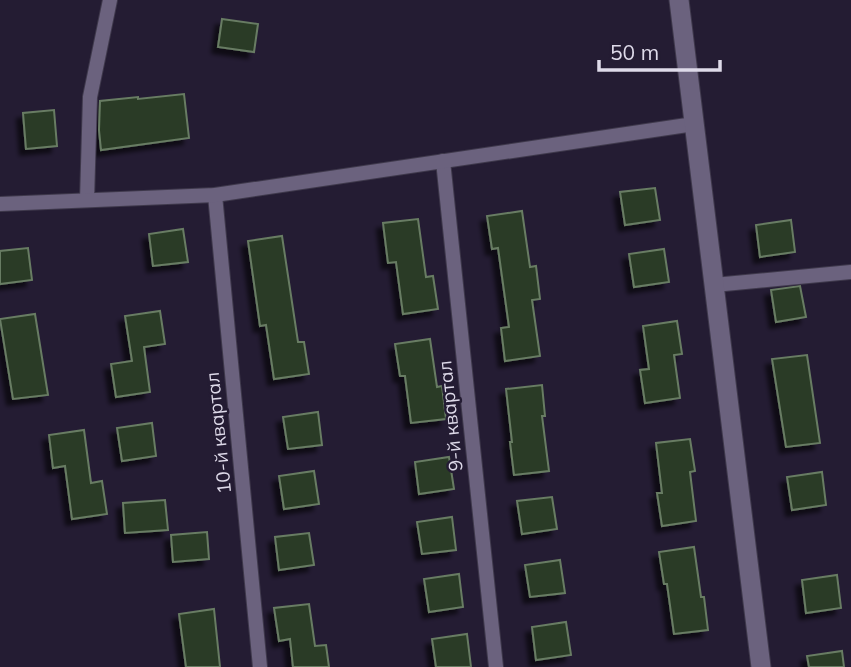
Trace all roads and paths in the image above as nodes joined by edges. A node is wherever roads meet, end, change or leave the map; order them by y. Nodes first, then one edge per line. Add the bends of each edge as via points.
1 (110, 0) edge
2 (679, 0) edge
3 (694, 124) junction
4 (443, 161) junction
5 (215, 195) junction
6 (87, 200) junction
7 (0, 204) edge
8 (851, 272) edge
9 (714, 285) junction
10 (260, 667) edge
11 (496, 667) edge
12 (761, 667) edge

1 - 6 street via 90,97
2 - 3 street
3 - 4 street
3 - 9 street
4 - 5 street
4 - 11 street, 9-й квартал
5 - 6 street
5 - 10 street, 10-й квартал
6 - 7 street
8 - 9 street
9 - 12 street

